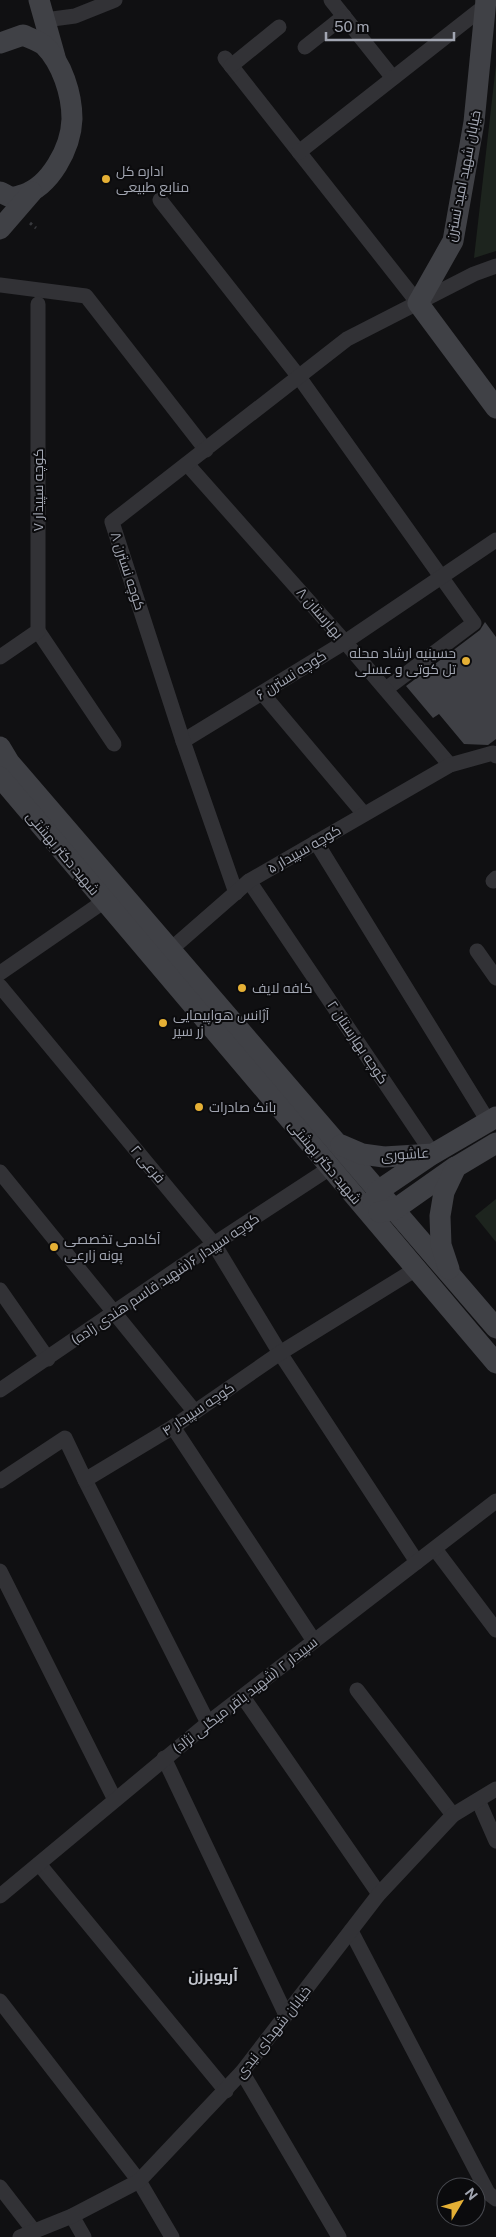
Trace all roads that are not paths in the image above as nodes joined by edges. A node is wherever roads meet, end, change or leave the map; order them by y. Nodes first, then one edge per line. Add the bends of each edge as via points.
1 (39, 0) edge
2 (115, 0) edge
3 (331, 0) edge
4 (485, 2) edge
5 (45, 10) edge
6 (344, 16) junction
7 (280, 27) dead end
8 (0, 43) edge
9 (305, 47) dead end
10 (56, 60) junction
11 (393, 78) junction
12 (299, 152) junction
13 (0, 192) edge
14 (32, 192) junction
15 (160, 200) dead end
16 (0, 229) edge
17 (496, 266) edge
18 (0, 285) edge
19 (418, 302) junction
20 (38, 304) dead end
21 (299, 377) junction
22 (496, 408) edge
23 (206, 450) junction
24 (188, 464) junction
25 (496, 540) edge
26 (441, 576) junction
27 (38, 631) junction
28 (345, 642) junction
29 (0, 657) edge
30 (386, 689) junction
31 (262, 693) junction
32 (183, 741) junction
33 (114, 744) dead end
34 (0, 748) edge
35 (496, 756) edge
36 (450, 765) junction
37 (0, 777) edge
38 (364, 814) junction
39 (316, 842) junction
40 (249, 881) junction
41 (236, 893) junction
42 (104, 902) junction
43 (170, 950) junction
44 (477, 952) dead end
45 (0, 973) edge
46 (496, 978) edge
47 (0, 986) edge
48 (492, 1119) edge
49 (459, 1137) junction
50 (337, 1143) junction
51 (496, 1143) edge
52 (433, 1154) junction
53 (463, 1162) junction
54 (330, 1168) junction
55 (0, 1172) edge
56 (378, 1191) junction
57 (394, 1210) junction
58 (369, 1214) junction
59 (214, 1244) junction
60 (416, 1269) junction
61 (452, 1276) junction
62 (0, 1290) edge
63 (115, 1312) junction
64 (496, 1328) edge
65 (280, 1353) junction
66 (48, 1358) junction
67 (496, 1363) edge
68 (0, 1390) edge
69 (195, 1412) junction
70 (173, 1427) junction
71 (85, 1480) junction
72 (0, 1481) edge
73 (496, 1501) edge
74 (435, 1549) junction
75 (417, 1562) junction
76 (0, 1571) edge
77 (496, 1630) edge
78 (314, 1641) junction
79 (357, 1690) dead end
80 (243, 1697) junction
81 (208, 1722) junction
82 (164, 1758) junction
83 (496, 1789) edge
84 (114, 1800) junction
85 (478, 1800) junction
86 (453, 1815) junction
87 (496, 1841) edge
88 (40, 1864) junction
89 (1, 1890) edge
90 (379, 1894) junction
91 (351, 1931) junction
92 (0, 2001) edge
93 (286, 2015) junction
94 (242, 2072) junction
95 (226, 2091) junction
96 (139, 2181) junction
97 (0, 2187) edge
98 (492, 2196) edge
99 (72, 2216) junction
100 (34, 2230) junction
101 (20, 2237) edge
102 (84, 2237) edge
103 (172, 2237) edge
104 (339, 2237) edge

1 - 5 main road
2 - 5 street via 75,16
3 - 6 street
4 - 11 street
4 - 19 main road, خیابان شهید امید نسترن via 474,122 453,241
5 - 10 main road
6 - 9 street
6 - 11 street
7 - 12 street via 228,62
8 - 10 main road via 23,35 43,44
10 - 14 main road via 68,92 72,120 57,162 48,178
11 - 12 street
12 - 19 street
13 - 14 main road via 12,197
14 - 16 main road
15 - 21 street
17 - 19 street, کوچه نسترن ۸
18 - 23 street via 86,296
19 - 21 street, کوچه نسترن ۸ via 347,339
19 - 22 main road
20 - 27 street, کوچه سپیدار ۷
21 - 23 street, کوچه نسترن ۸
21 - 26 street
23 - 24 street, کوچه نسترن ۸
24 - 28 street, بهارستان ۸
24 - 32 street, کوچه نسترن ۸ via 112,522
25 - 26 street, کوچه نسترن ۶
26 - 28 street, کوچه نسترن ۶
26 - 30 street via 474,622
27 - 29 street
27 - 33 street
28 - 30 street, بهارستان ۸
28 - 31 street, کوچه نسترن ۶
30 - 36 street, بهارستان ۸
31 - 32 street, کوچه نسترن ۶
31 - 38 street
32 - 41 street, کوچه نسترن ۸
34 - 43 main road, شهید دکتر بهشتی
35 - 36 street, کوچه سپیدار ۵ via 493,753
36 - 38 street, کوچه سپیدار ۵
37 - 42 main road, شهید دکتر بهشتی
38 - 39 street, کوچه سپیدار ۵
39 - 40 street, کوچه سپیدار ۵
39 - 48 street
40 - 41 street, کوچه سپیدار ۵
40 - 52 street, کوچه بهارستان ۲
41 - 43 street, کوچه سپیدار ۵
42 - 45 street
42 - 54 main road, شهید دکتر بهشتی
43 - 50 main road, شهید دکتر بهشتی
44 - 46 street
47 - 59 street, فرعی ۲
48 - 49 main road, عاشوری
49 - 52 main road, عاشوری
49 - 53 main road
50 - 52 main road, عاشوری via 362,1154 384,1157
50 - 56 main road, شهید دکتر بهشتی
51 - 53 main road
52 - 56 main road
53 - 57 main road
53 - 61 main road via 444,1192 440,1216 441,1246
54 - 58 main road, شهید دکتر بهشتی
54 - 59 street, کوچه سپیدار ۶(شهید قاسم هندی زاده)
55 - 63 street
56 - 57 main road, شهید دکتر بهشتی
56 - 58 main road
57 - 58 main road
57 - 61 main road, شهید دکتر بهشتی
58 - 60 main road, شهید دکتر بهشتی
59 - 63 street, کوچه سپیدار ۶(شهید قاسم هندی زاده)
59 - 65 street, فرعی ۲
60 - 65 street, کوچه سپیدار ۴
60 - 67 main road, شهید دکتر بهشتی
61 - 64 main road, شهید دکتر بهشتی
62 - 66 street
63 - 66 street, کوچه سپیدار ۶(شهید قاسم هندی زاده)
63 - 69 street
65 - 69 street, کوچه سپیدار ۴
65 - 75 street, فرعی ۲
66 - 68 street, کوچه سپیدار ۶(شهید قاسم هندی زاده)
69 - 70 street, کوچه سپیدار ۴
70 - 71 street, کوچه سپیدار ۴
70 - 78 street
71 - 72 street via 65,1438
71 - 81 street
73 - 74 street, سپیدار ۲ (شهید باقر میگلی نژاد)
74 - 75 street, سپیدار ۲ (شهید باقر میگلی نژاد)
74 - 77 street
75 - 78 street, سپیدار ۲ (شهید باقر میگلی نژاد)
76 - 84 street
78 - 80 street, سپیدار ۲ (شهید باقر میگلی نژاد)
79 - 86 street
80 - 81 street, سپیدار ۲ (شهید باقر میگلی نژاد)
80 - 90 street
81 - 82 street, سپیدار ۲ (شهید باقر میگلی نژاد)
82 - 84 street, سپیدار ۲ (شهید باقر میگلی نژاد)
82 - 93 street
83 - 85 street, خیابان شهدای نیدی
84 - 88 street, سپیدار ۲ (شهید باقر میگلی نژاد)
85 - 86 street, خیابان شهدای نیدی
85 - 87 street
86 - 90 street, خیابان شهدای نیدی
88 - 89 street, سپیدار ۲ (شهید باقر میگلی نژاد)
88 - 95 street
90 - 91 street, خیابان شهدای نیدی
91 - 93 street, خیابان شهدای نیدی
91 - 98 street
92 - 96 street
93 - 94 street, خیابان شهدای نیدی
94 - 95 street, خیابان شهدای نیدی
94 - 104 street
95 - 96 street, خیابان شهدای نیدی
96 - 99 street, خیابان شهدای نیدی
96 - 103 street
97 - 100 street
99 - 100 street, خیابان شهدای نیدی
99 - 102 street
100 - 101 street, خیابان شهدای نیدی

